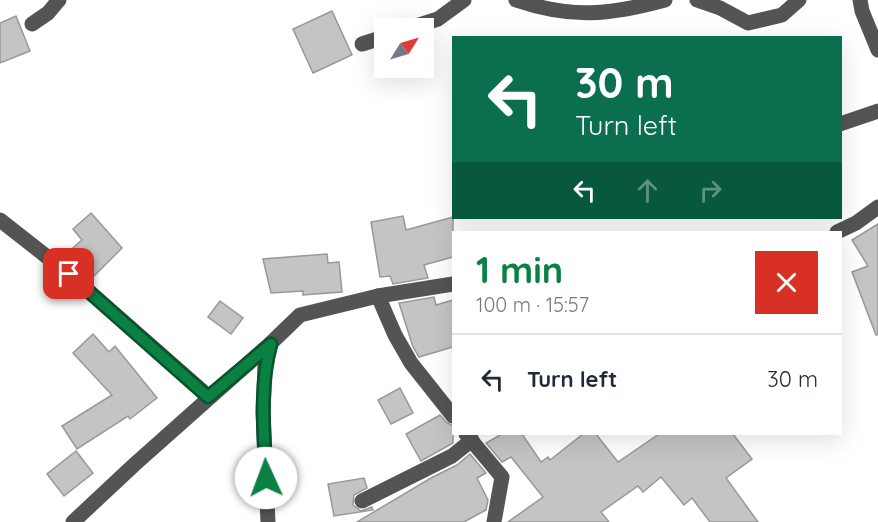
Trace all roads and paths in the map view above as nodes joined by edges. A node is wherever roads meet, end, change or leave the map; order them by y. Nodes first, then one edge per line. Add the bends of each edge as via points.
1 (59, 0) edge
2 (464, 0) edge
3 (516, 0) edge
4 (665, 0) edge
5 (697, 0) edge
6 (799, 0) edge
7 (860, 0) edge
8 (434, 20) edge
9 (32, 24) dead end
10 (374, 40) edge
11 (362, 44) dead end
12 (878, 50) edge
13 (878, 111) edge
14 (842, 123) edge
15 (878, 209) edge
16 (0, 220) edge
17 (839, 231) edge
18 (452, 284) edge
19 (378, 296) junction
20 (271, 344) junction
21 (208, 397) junction
22 (452, 415) edge
23 (469, 437) edge
24 (362, 501) dead end
25 (73, 522) edge
26 (268, 522) edge
27 (494, 522) edge

1 - 9 street
2 - 8 street
3 - 4 street via 542,9 585,14 630,10
5 - 6 street via 748,23 782,15
7 - 12 street
10 - 11 street
13 - 14 street
15 - 17 street
16 - 21 street via 69,274
18 - 19 street
19 - 20 street via 300,315
19 - 22 street via 411,363
20 - 21 street
20 - 26 street via 265,366 263,412
21 - 25 street
23 - 24 street via 452,456
23 - 27 street via 502,477

